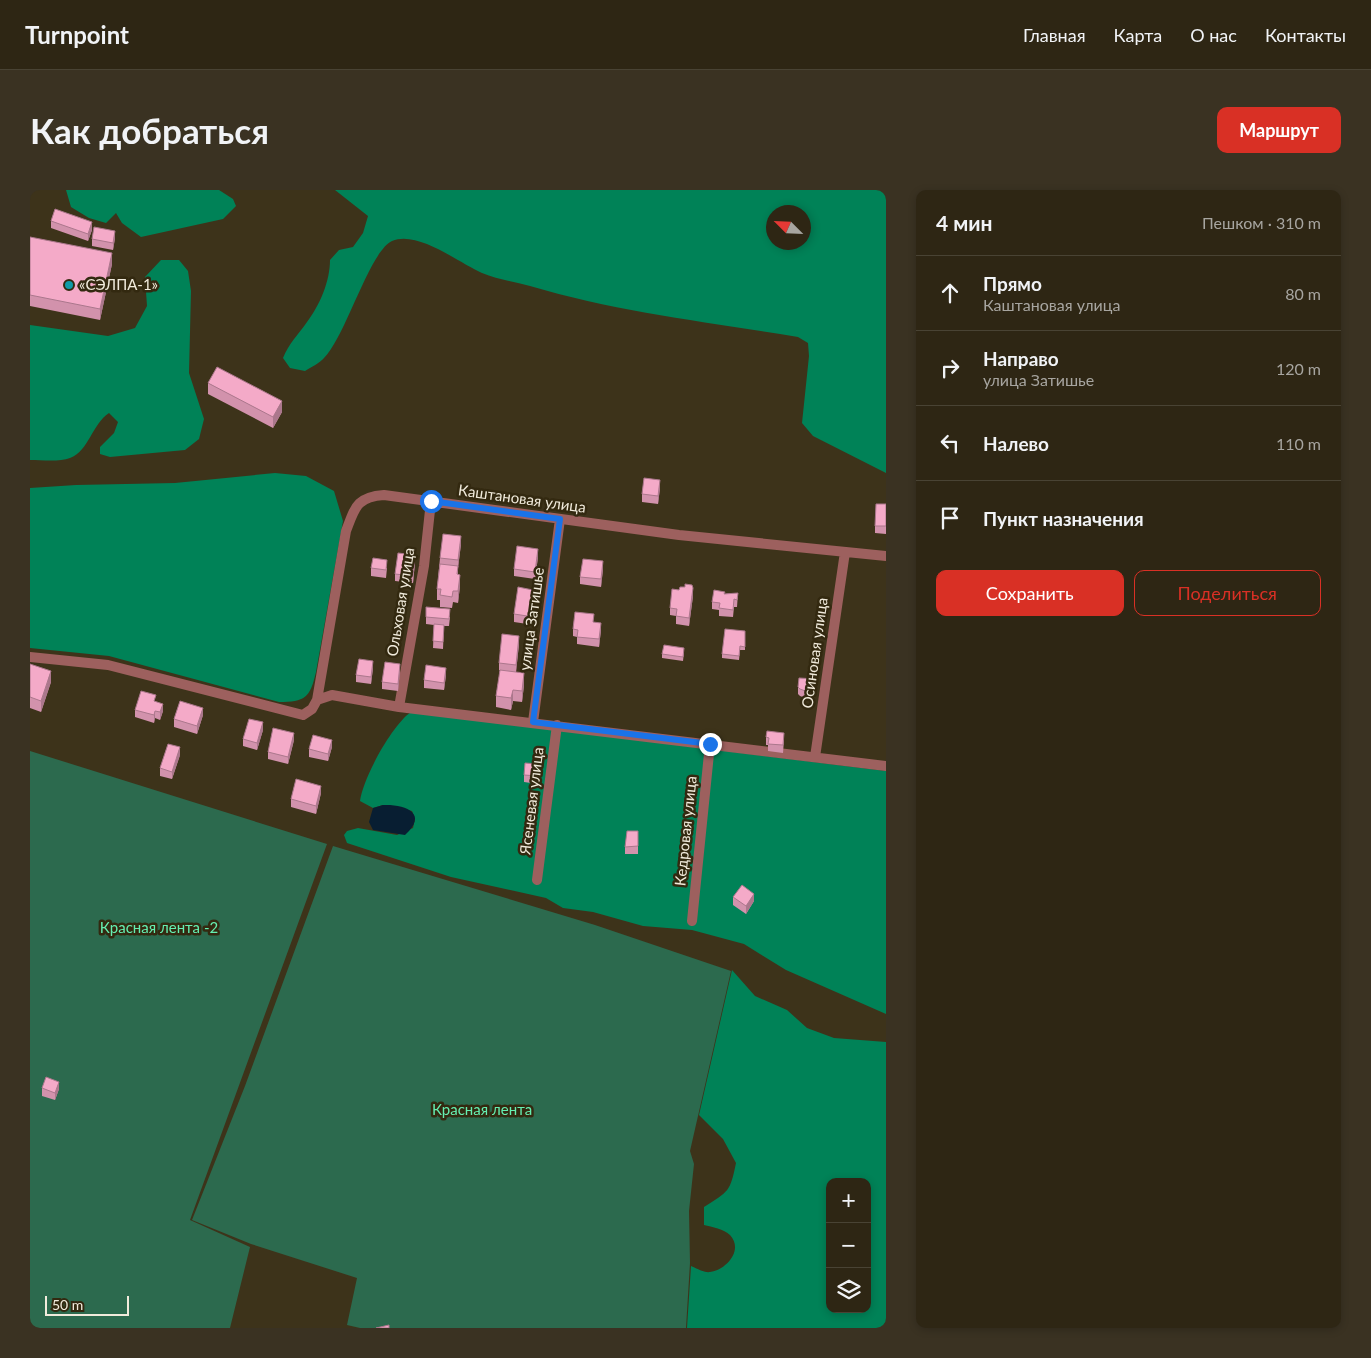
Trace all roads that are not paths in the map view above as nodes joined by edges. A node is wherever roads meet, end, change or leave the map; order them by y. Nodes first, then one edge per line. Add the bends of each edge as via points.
1 (431, 501) junction
2 (560, 519) junction
3 (845, 552) junction
4 (886, 556) edge
5 (30, 657) edge
6 (317, 700) junction
7 (399, 707) junction
8 (533, 722) junction
9 (557, 725) junction
10 (710, 744) junction
11 (815, 757) junction
12 (886, 766) edge
13 (537, 880) dead end
14 (692, 921) dead end

1 - 2 street, Каштановая улица
1 - 6 street, Каштановая улица via 384,494 370,496 355,508 346,531
1 - 7 street, Ольховая улица via 424,566
2 - 3 street, Каштановая улица
2 - 8 street, улица Затишье
3 - 4 street, Каштановая улица
3 - 11 street, Осиновая улица
5 - 6 street via 108,665 303,714 312,709
6 - 7 street via 332,695
7 - 8 street
8 - 9 street
9 - 10 street
9 - 13 street, Ясеневая улица
10 - 11 street
10 - 14 street, Кедровая улица
11 - 12 street

